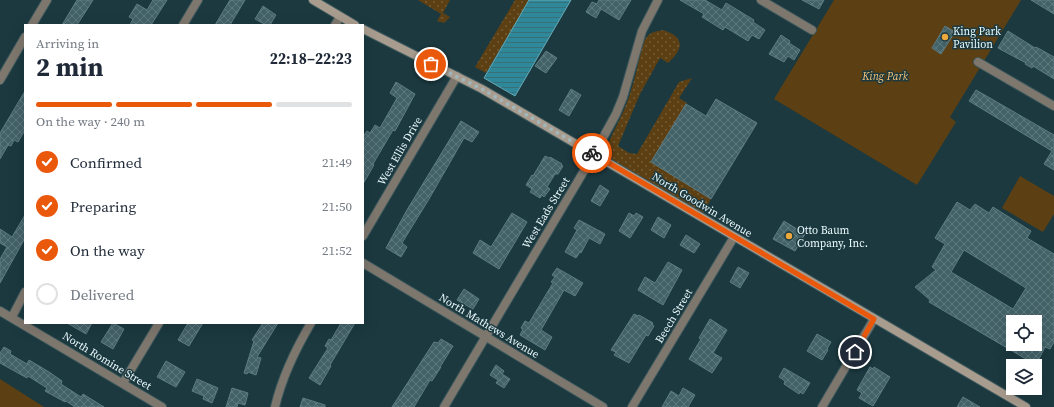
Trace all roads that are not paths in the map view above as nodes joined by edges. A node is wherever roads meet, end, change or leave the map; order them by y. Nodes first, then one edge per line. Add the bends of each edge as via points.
1 (47, 0) edge
2 (198, 0) edge
3 (313, 0) edge
4 (658, 0) edge
5 (761, 0) edge
6 (340, 17) junction
7 (33, 24) edge
8 (184, 24) edge
9 (336, 24) edge
10 (353, 24) edge
11 (364, 30) edge
12 (812, 30) dead end
13 (24, 39) edge
14 (978, 62) dead end
15 (457, 76) junction
16 (0, 80) edge
17 (1054, 106) edge
18 (594, 154) junction
19 (364, 234) edge
20 (734, 237) junction
21 (364, 264) edge
22 (24, 294) edge
23 (0, 310) edge
24 (12, 317) junction
25 (874, 319) junction
26 (158, 324) edge
27 (310, 324) edge
28 (486, 337) junction
29 (123, 383) junction
30 (1013, 404) edge
31 (162, 407) edge
32 (274, 407) edge
33 (444, 407) edge
34 (603, 407) edge
35 (632, 407) edge
36 (822, 407) edge
37 (1026, 407) edge

1 - 7 street
2 - 8 street
3 - 6 street
4 - 18 street, West Eads Street via 642,32 623,97
5 - 12 street
6 - 9 street
6 - 10 street
11 - 15 street, North Goodwin Avenue
13 - 16 street
14 - 17 street
15 - 18 street, North Goodwin Avenue
15 - 19 street, West Ellis Drive
18 - 20 street, North Goodwin Avenue
18 - 28 street, West Eads Street
20 - 25 street, North Goodwin Avenue
20 - 35 street, Beech Street
21 - 28 street, North Mathews Avenue
22 - 24 street
23 - 24 street, North Romine Street
24 - 29 street, North Romine Street
25 - 30 street, North Goodwin Avenue
25 - 36 street
26 - 29 street
27 - 32 street via 288,366
28 - 33 street, West Eads Street
28 - 34 street, North Mathews Avenue
29 - 31 street, North Romine Street
30 - 37 street, North Goodwin Avenue

